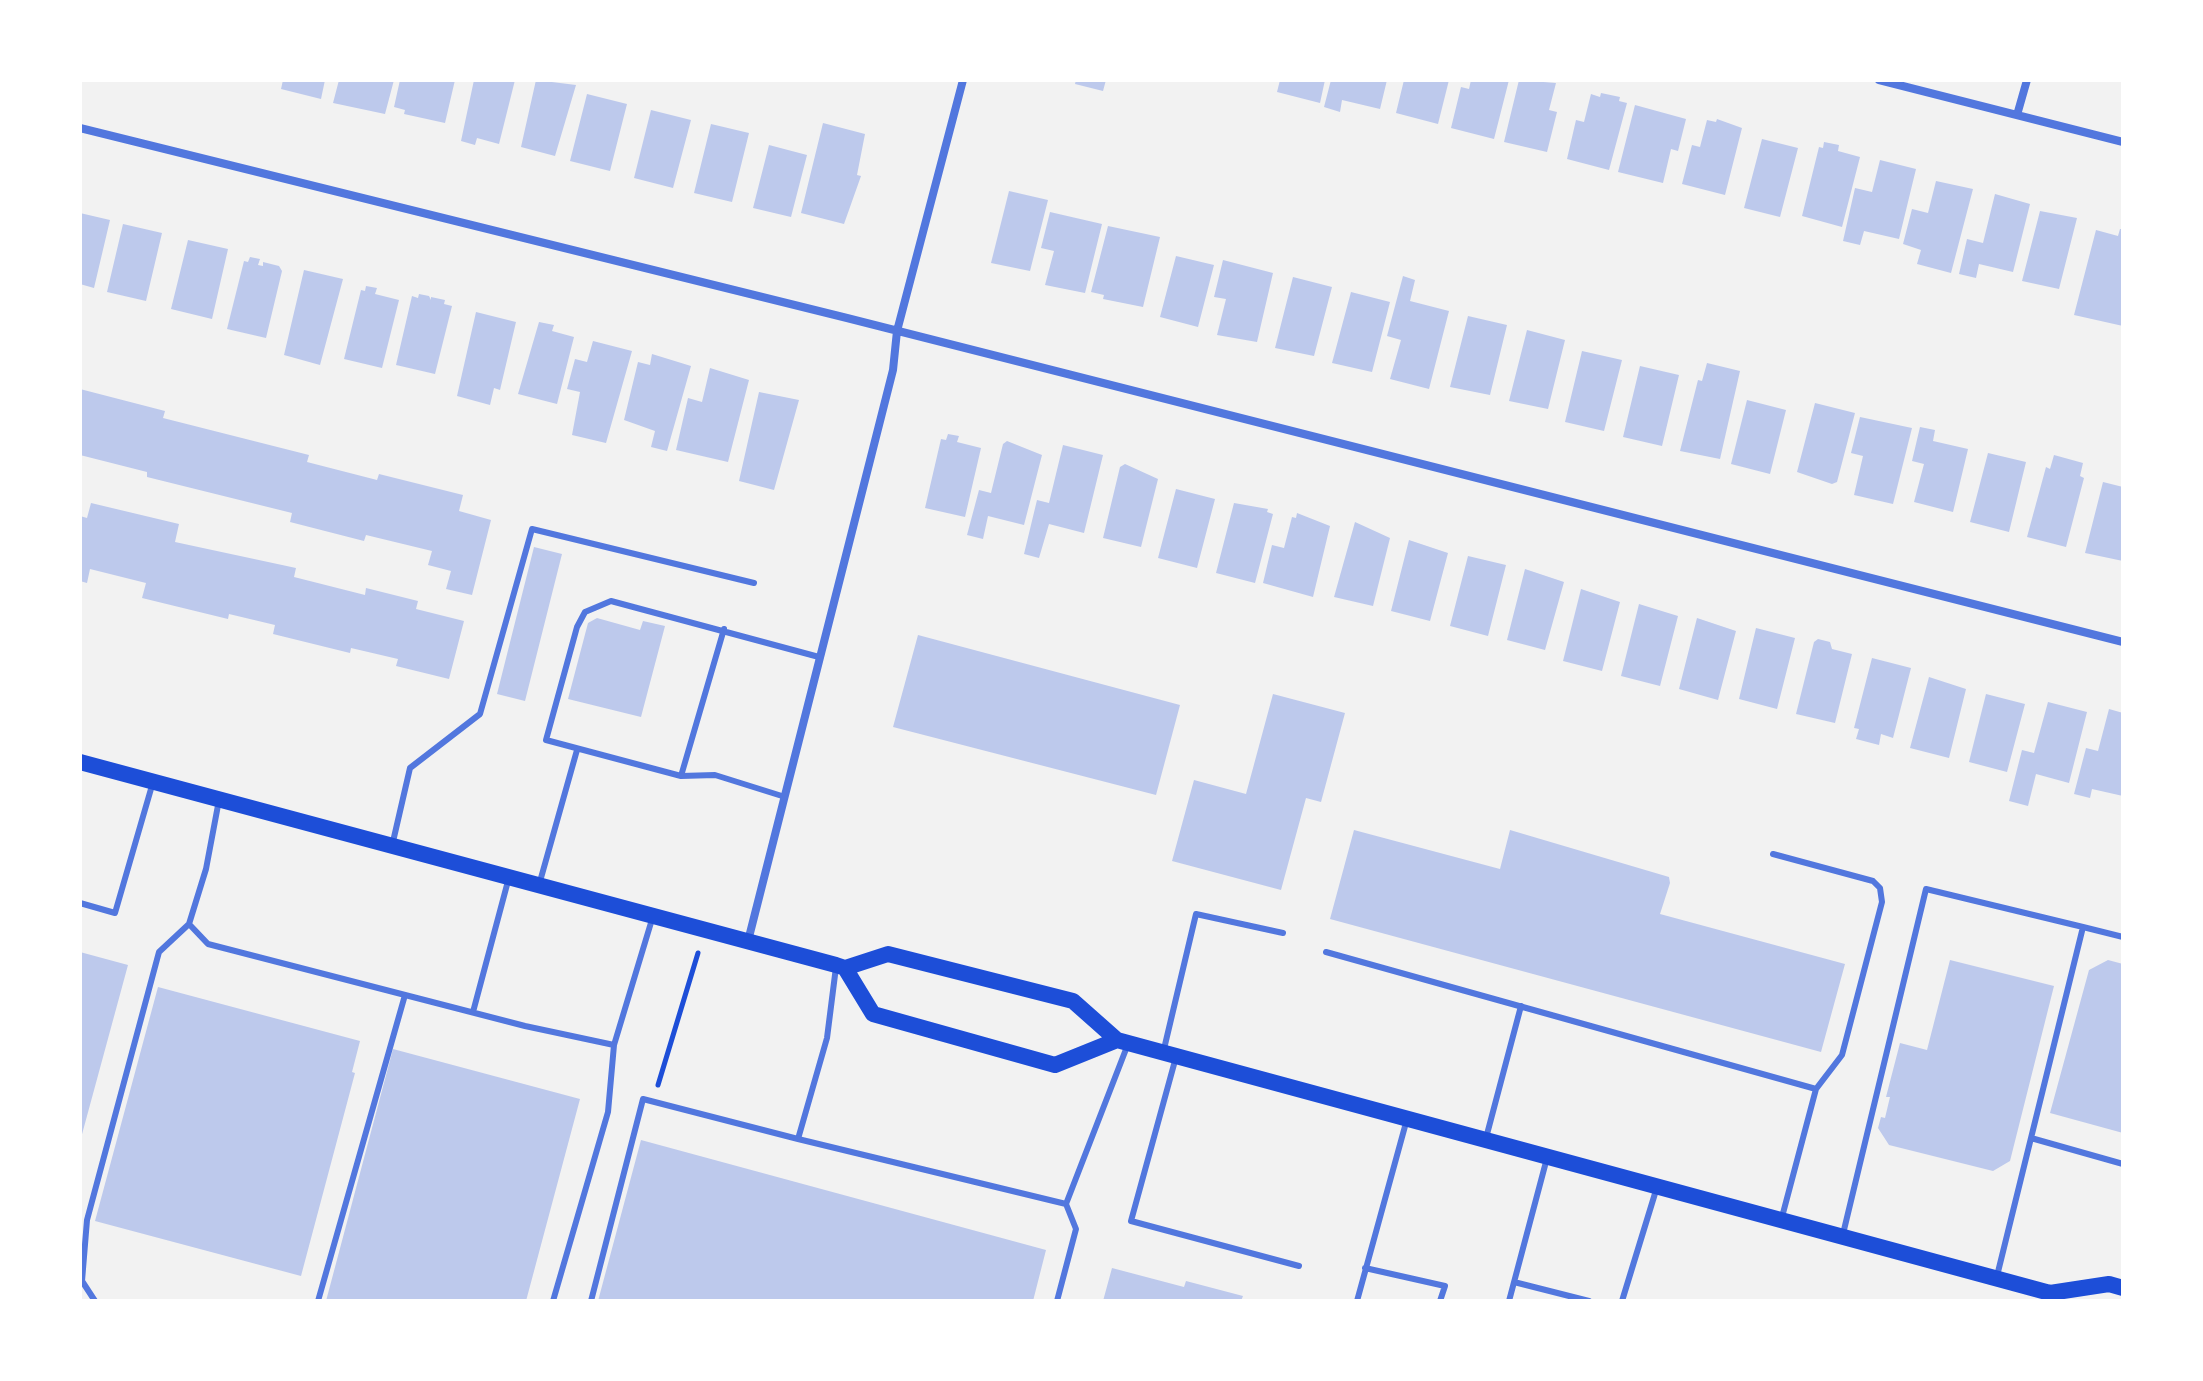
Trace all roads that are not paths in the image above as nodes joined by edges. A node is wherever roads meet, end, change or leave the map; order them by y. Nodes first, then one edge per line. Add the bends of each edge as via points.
1 (963, 80) edge
2 (1879, 80) edge
3 (2027, 80) edge
4 (2017, 115) junction
5 (80, 128) edge
6 (2123, 142) edge
7 (897, 331) junction
8 (754, 583) dead end
9 (724, 629) junction
10 (2123, 642) edge
11 (819, 657) junction
12 (577, 750) junction
13 (80, 762) edge
14 (681, 776) junction
15 (153, 782) junction
16 (782, 796) junction
17 (219, 800) junction
18 (392, 846) junction
19 (1773, 854) dead end
20 (509, 878) junction
21 (539, 886) junction
22 (80, 903) edge
23 (653, 916) junction
24 (189, 924) junction
25 (2083, 927) junction
26 (1283, 933) dead end
27 (2123, 937) edge
28 (748, 941) junction
29 (1326, 952) dead end
30 (841, 966) junction
31 (405, 995) junction
32 (1521, 1006) junction
33 (473, 1012) junction
34 (1123, 1042) junction
35 (614, 1045) junction
36 (1170, 1055) junction
37 (1816, 1089) junction
38 (1407, 1119) junction
39 (2031, 1138) junction
40 (798, 1139) junction
41 (1485, 1140) junction
42 (1548, 1157) junction
43 (2123, 1164) edge
44 (1657, 1187) junction
45 (1066, 1204) junction
46 (1781, 1220) junction
47 (1843, 1237) junction
48 (1299, 1266) dead end
49 (1365, 1268) junction
50 (1996, 1279) junction
51 (1514, 1282) junction
52 (2123, 1288) edge
53 (2054, 1297) edge
54 (95, 1301) edge
55 (318, 1301) edge
56 (553, 1301) edge
57 (591, 1301) edge
58 (1057, 1301) edge
59 (1357, 1301) edge
60 (1440, 1301) edge
61 (1509, 1301) edge
62 (1589, 1301) edge
63 (1622, 1301) edge

1 - 7 street
2 - 4 street
3 - 4 street
4 - 6 street
5 - 7 street
7 - 10 street
7 - 11 street via 893,370
8 - 18 lane via 532,529 480,714 410,768
9 - 11 lane
9 - 12 lane via 611,601 585,612 546,740
9 - 14 lane
11 - 16 street
12 - 14 lane
12 - 21 lane
13 - 15 main road
14 - 16 lane via 715,775
15 - 17 main road
15 - 22 lane via 115,913
16 - 28 street
17 - 18 main road
17 - 24 lane
18 - 20 main road
19 - 37 lane via 1873,881 1880,888 1882,902 1842,1055
20 - 21 main road
20 - 33 lane
21 - 23 main road
23 - 28 main road
23 - 35 lane
24 - 31 lane via 208,944
24 - 54 lane via 159,952 87,1220 82,1281
25 - 27 lane
25 - 39 lane
25 - 47 lane via 1926,889
26 - 36 lane via 1196,914
28 - 30 main road
29 - 32 lane
30 - 34 main road via 888,954 1073,1001
30 - 34 main road via 873,1014 1055,1065
30 - 40 lane
31 - 33 lane
31 - 55 lane
32 - 37 lane
32 - 41 lane
33 - 35 lane
34 - 36 main road
34 - 45 lane
35 - 56 lane via 608,1112
36 - 38 main road
36 - 48 lane via 1131,1221
37 - 46 lane
38 - 41 main road
38 - 49 lane
39 - 43 lane
39 - 50 lane
40 - 45 lane
40 - 57 lane via 643,1099
41 - 42 main road
42 - 44 main road
42 - 51 lane
44 - 46 main road
44 - 63 lane
45 - 58 lane via 1076,1229
46 - 47 main road
47 - 50 main road
49 - 59 lane
49 - 60 lane via 1445,1286
50 - 53 main road
51 - 61 lane
51 - 62 lane
52 - 53 main road via 2109,1284

